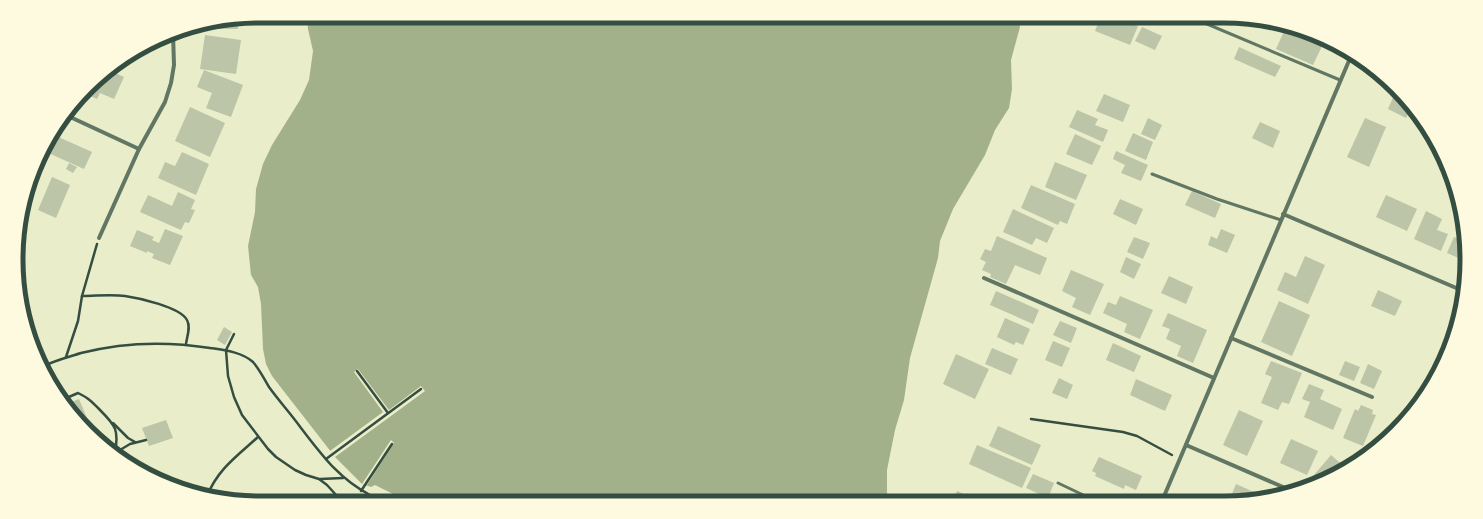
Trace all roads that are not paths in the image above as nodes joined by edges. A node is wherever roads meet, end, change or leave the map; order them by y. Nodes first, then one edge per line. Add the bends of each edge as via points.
1 (1205, 23) edge
2 (173, 39) edge
3 (1349, 60) edge
4 (1340, 80) junction
5 (71, 117) edge
6 (139, 149) junction
7 (1152, 174) dead end
8 (1283, 214) junction
9 (1281, 220) junction
10 (99, 238) road end
11 (984, 278) dead end
12 (1458, 289) edge
13 (1231, 338) junction
14 (1214, 378) junction
15 (1372, 397) dead end
16 (1186, 445) junction
17 (1058, 483) dead end
18 (1285, 488) edge
19 (1085, 496) edge
20 (1164, 496) edge

1 - 4 lane
2 - 6 street via 174,64 171,83 165,102
3 - 4 street
4 - 8 street
5 - 6 street
6 - 10 street
7 - 9 lane
8 - 9 street
8 - 12 street
9 - 13 street
11 - 14 street
13 - 14 street
13 - 15 street
14 - 16 street
16 - 18 street
16 - 20 street
17 - 19 lane

